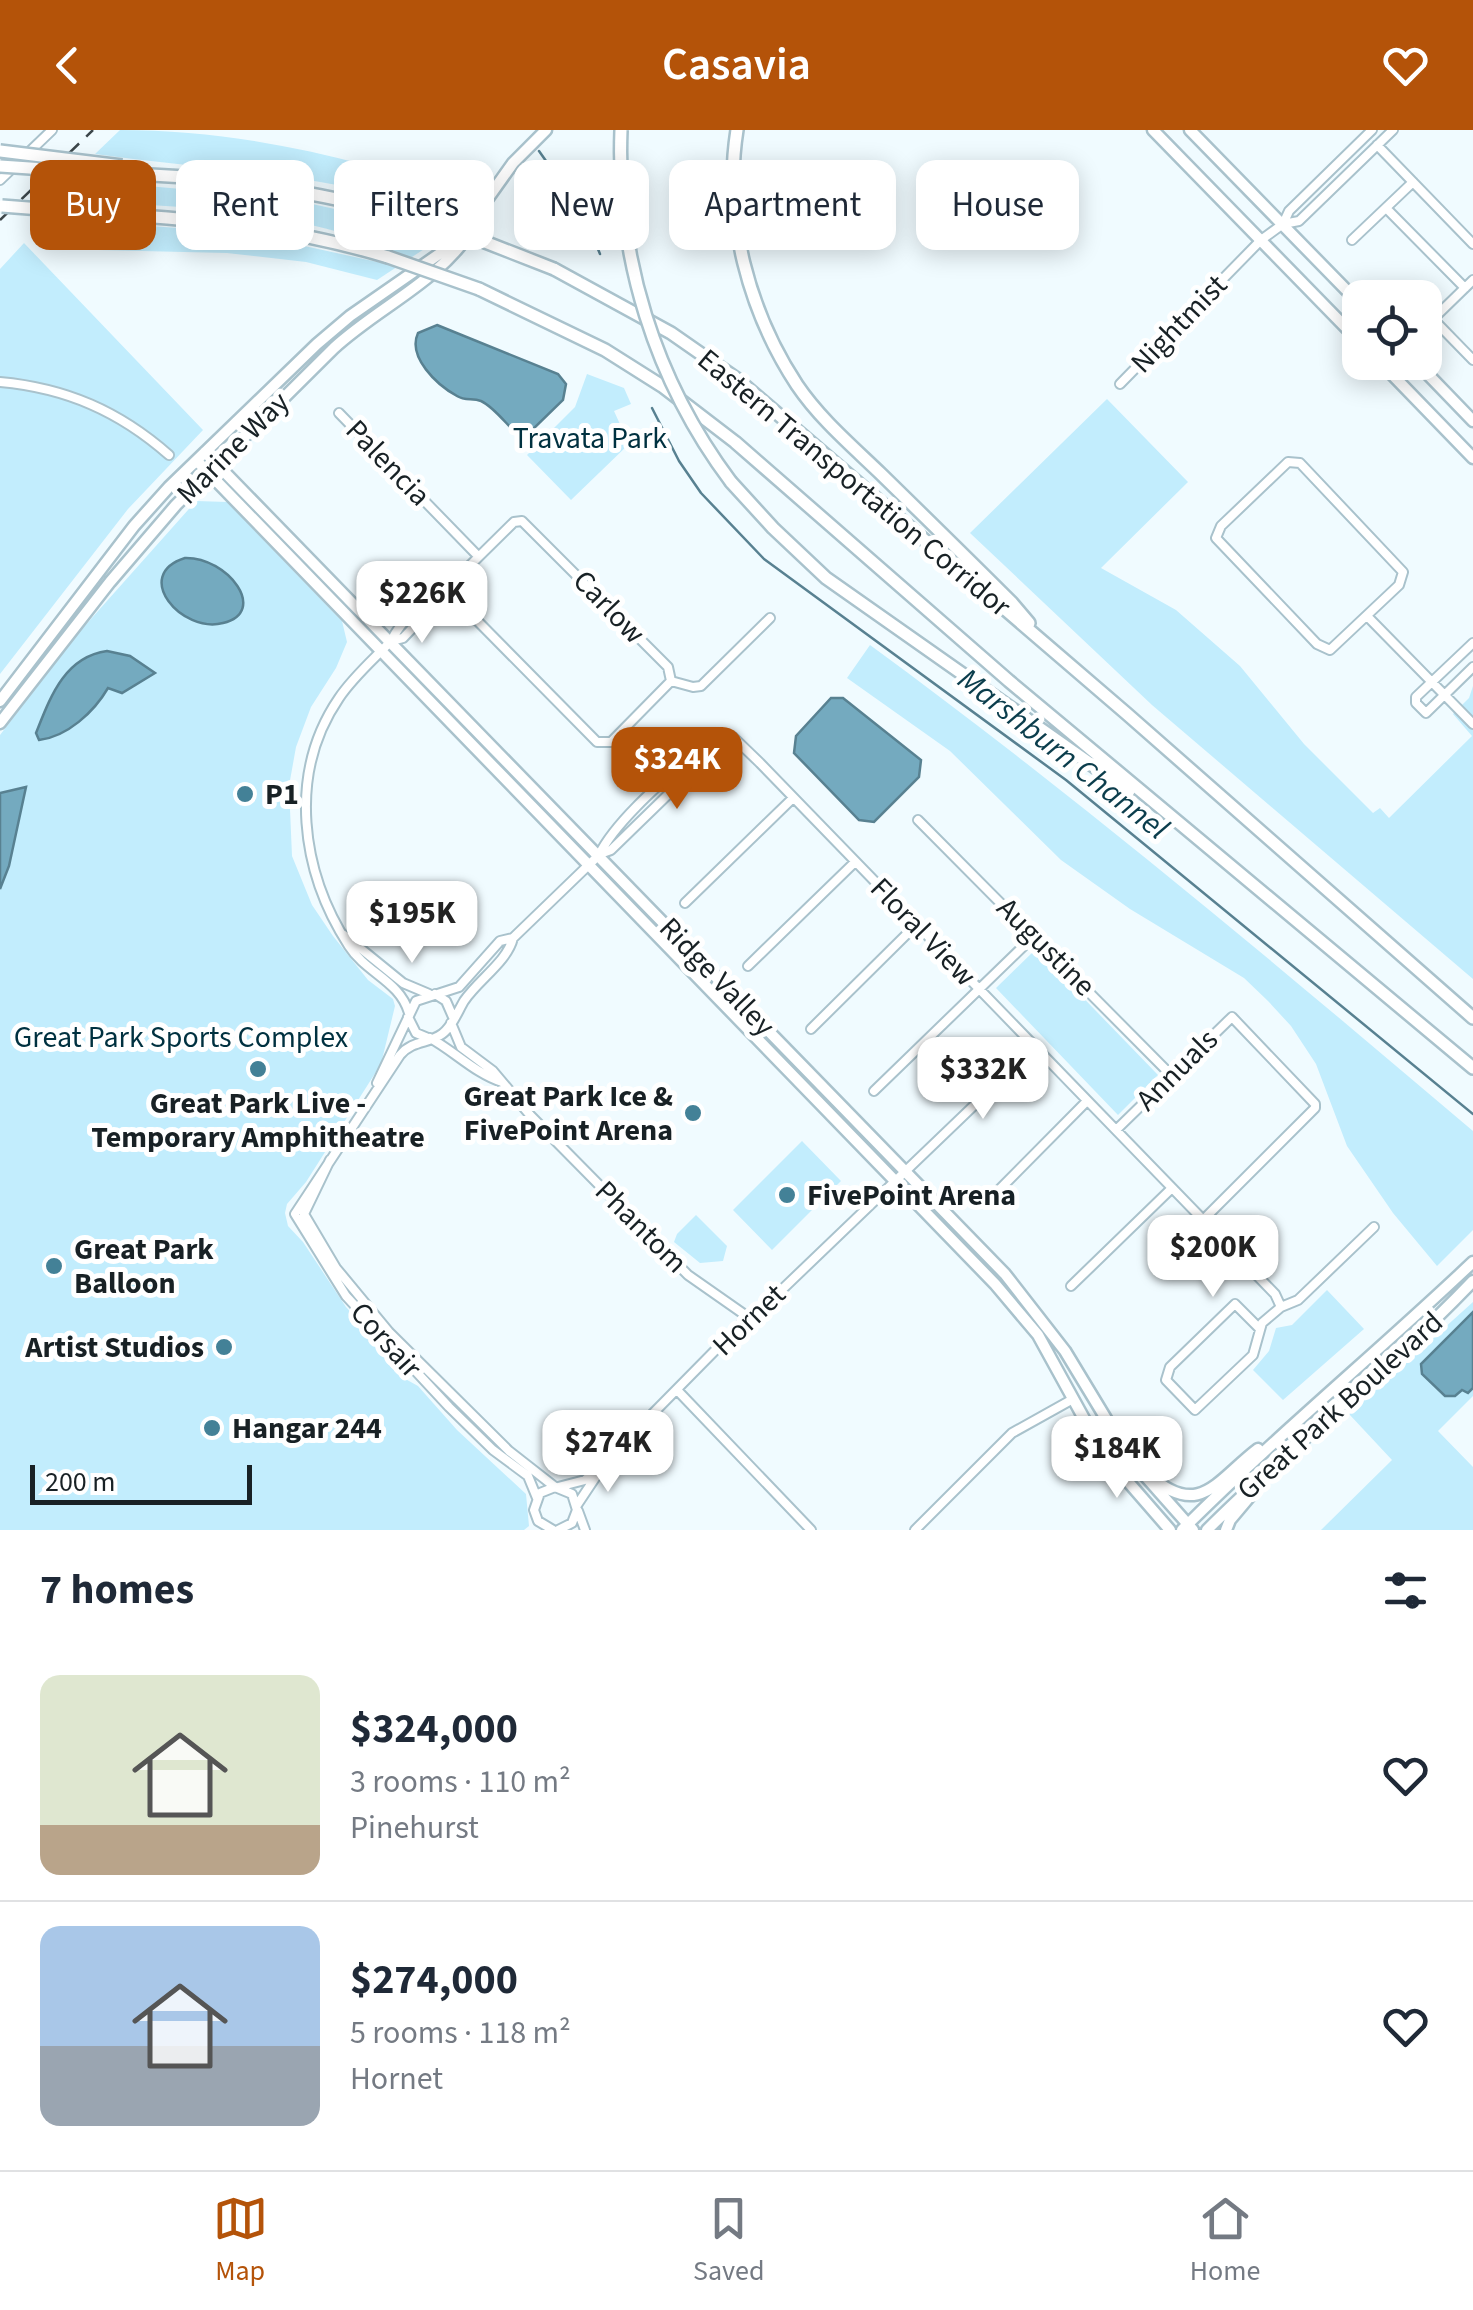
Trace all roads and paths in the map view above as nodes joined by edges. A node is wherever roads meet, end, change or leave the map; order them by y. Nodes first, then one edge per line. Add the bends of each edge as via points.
1 (52, 130) edge
2 (546, 130) edge
3 (622, 130) edge
4 (737, 130) edge
5 (1153, 130) edge
6 (1190, 130) edge
7 (1372, 130) edge
8 (1393, 130) edge
9 (1377, 145) junction
10 (0, 152) edge
11 (53, 160) edge
12 (0, 166) edge
13 (30, 167) edge
14 (156, 175) edge
15 (0, 180) edge
16 (1413, 182) junction
17 (494, 190) edge
18 (1, 206) edge
19 (1386, 208) junction
20 (1283, 224) junction
21 (1261, 240) junction
22 (1352, 240) dead end
23 (1473, 244) edge
24 (446, 250) edge
25 (457, 250) edge
26 (1473, 280) edge
27 (1342, 285) edge
28 (1465, 288) junction
29 (1342, 323) edge
30 (1473, 360) edge
31 (1397, 380) edge
32 (1433, 380) edge
33 (0, 382) edge
34 (1120, 384) dead end
35 (339, 413) dead end
36 (1473, 422) edge
37 (168, 455) dead end
38 (201, 457) junction
39 (1473, 458) edge
40 (212, 469) junction
41 (478, 556) junction
42 (446, 589) junction
43 (1367, 616) junction
44 (770, 618) dead end
45 (391, 641) junction
46 (1473, 643) edge
47 (1048, 646) junction
48 (382, 651) junction
49 (1473, 667) edge
50 (671, 680) junction
51 (1431, 682) junction
52 (1444, 694) junction
53 (0, 701) edge
54 (0, 723) edge
55 (1473, 724) edge
56 (793, 798) junction
57 (918, 820) dead end
58 (1193, 837) junction
59 (598, 855) junction
60 (855, 862) junction
61 (589, 864) junction
62 (684, 903) dead end
63 (916, 925) junction
64 (344, 935) junction
65 (1035, 935) junction
66 (513, 938) junction
67 (748, 966) dead end
68 (979, 989) junction
69 (432, 994) junction
70 (408, 1015) junction
71 (1473, 1018) edge
72 (452, 1020) junction
73 (811, 1029) dead end
74 (429, 1038) junction
75 (1035, 1046) junction
76 (1473, 1068) edge
77 (1172, 1076) junction
78 (502, 1082) junction
79 (874, 1091) dead end
80 (1087, 1100) junction
81 (366, 1105) junction
82 (1116, 1130) junction
83 (330, 1160) junction
84 (900, 1175) junction
85 (1172, 1188) junction
86 (988, 1200) dead end
87 (1203, 1220) junction
88 (1374, 1227) dead end
89 (1473, 1262) edge
90 (1005, 1274) junction
91 (1473, 1281) edge
92 (995, 1284) junction
93 (1071, 1286) dead end
94 (1281, 1308) junction
95 (748, 1317) junction
96 (1260, 1328) junction
97 (678, 1390) junction
98 (1073, 1399) junction
99 (1317, 1425) junction
100 (1287, 1428) junction
101 (1131, 1460) junction
102 (605, 1462) junction
103 (556, 1487) junction
104 (536, 1498) junction
105 (577, 1507) junction
106 (1188, 1528) edge
107 (555, 1530) edge
108 (584, 1530) edge
109 (811, 1530) edge
110 (915, 1530) edge
111 (1170, 1530) edge
112 (1207, 1530) edge
113 (1226, 1530) edge

1 - 15 street
2 - 17 main road, Marine Way
3 - 58 highway, bridge via 626,236 650,332 681,404 731,482 826,578
4 - 47 highway via 734,191 750,286 798,386
5 - 21 main road
6 - 20 main road
7 - 20 street, Nightmist via 1288,210
8 - 9 street, Nightmist
9 - 16 street
9 - 20 street, Nightmist via 1299,221
10 - 11 highway, bridge
12 - 13 highway, bridge
14 - 47 highway, Eastern Transportation Corridor, bridge via 382,208 554,269 671,333 737,379
16 - 19 street
16 - 23 street
18 - 58 highway, Eastern Transportation Corridor, bridge via 240,224 318,238 479,289 606,350 702,416
19 - 22 street
19 - 28 street
20 - 21 street, Nightmist
20 - 27 main road
21 - 29 main road
21 - 34 street, Nightmist
24 - 38 main road, Marine Way via 336,327
25 - 40 main road, Marine Way via 355,330
26 - 28 street
28 - 30 street via 1433,319
31 - 39 main road
32 - 36 main road
33 - 37 street via 86,400 143,432
35 - 41 street, Palencia
38 - 40 main road, Ridge Valley
38 - 53 main road, Marine Way via 134,526
40 - 45 main road, Ridge Valley
40 - 48 main road, Ridge Valley
40 - 54 main road, Marine Way via 141,544
41 - 42 street, Carlow
41 - 50 street, Carlow via 514,522 530,526 668,667
42 - 45 street, Carlow via 403,638
42 - 50 street via 597,742 612,742
43 - 43 street via 1339,644 1322,648 1216,538 1288,462 1300,463 1403,572 1399,585
43 - 51 street
44 - 50 street via 701,686
45 - 48 street
45 - 59 main road, Ridge Valley
46 - 51 street
47 - 71 highway, Eastern Transportation Corridor
48 - 61 main road, Ridge Valley
48 - 64 street via 327,717 306,789 311,861
49 - 52 street
51 - 52 street
51 - 52 street via 1416,697 1426,713
52 - 55 street
56 - 59 street, Floral View via 733,736 712,737
56 - 60 street, Floral View
56 - 62 street
57 - 65 street, Augustine
58 - 76 highway, Eastern Transportation Corridor
59 - 61 street
59 - 84 main road, Ridge Valley
60 - 63 street, Floral View
60 - 67 street
61 - 66 street
61 - 84 main road, Ridge Valley
63 - 68 street, Floral View
63 - 73 street
64 - 69 street via 402,983
64 - 70 street via 369,968 399,989
65 - 68 street
65 - 77 street, Augustine
66 - 69 street via 500,941 459,987
66 - 72 street
68 - 75 street, Floral View
68 - 79 street
69 - 70 street via 416,1001
69 - 72 street via 446,1001
70 - 74 street via 416,1033
70 - 81 street, Corsair
72 - 74 street via 442,1035
72 - 78 street, Phantom via 461,1047
74 - 78 street, Phantom
74 - 81 street, Corsair via 408,1045
75 - 80 street, Floral View
75 - 84 street, Hornet
77 - 82 street, Annuals
77 - 87 street, Annuals via 1230,1017 1315,1104
78 - 95 street, Phantom via 688,1275
80 - 82 street, Floral View
80 - 86 street
81 - 83 street, Corsair
82 - 85 street, Floral View
83 - 103 street, Corsair via 304,1214 322,1248 419,1363
83 - 104 street, Corsair via 297,1207 297,1221 346,1296 449,1407 528,1476
84 - 90 main road, Ridge Valley
84 - 92 main road, Ridge Valley
84 - 95 street, Hornet
85 - 87 street, Floral View
85 - 93 street
87 - 94 street, Floral View
88 - 94 street via 1298,1300
89 - 100 main road, Great Park Boulevard
90 - 92 street
90 - 101 main road, Ridge Valley via 1065,1351
91 - 99 main road, Great Park Boulevard via 1409,1347
92 - 98 main road, Ridge Valley via 1038,1335
94 - 96 street
95 - 97 street, Hornet
96 - 96 street via 1253,1355 1195,1410 1166,1380 1170,1368 1236,1304
97 - 102 street, Hornet
97 - 109 street
98 - 110 street via 1012,1433
98 - 111 main road, Ridge Valley via 1117,1469
99 - 112 main road, Great Park Boulevard
99 - 113 main road
100 - 101 main road via 1192,1497 1160,1485
100 - 106 main road, Great Park Boulevard
101 - 106 main road, Ridge Valley
102 - 103 street, Hornet via 585,1480
102 - 105 street, Hornet
103 - 104 street
103 - 105 street via 572,1494
104 - 107 street via 535,1516
105 - 107 street via 572,1523
105 - 108 street

